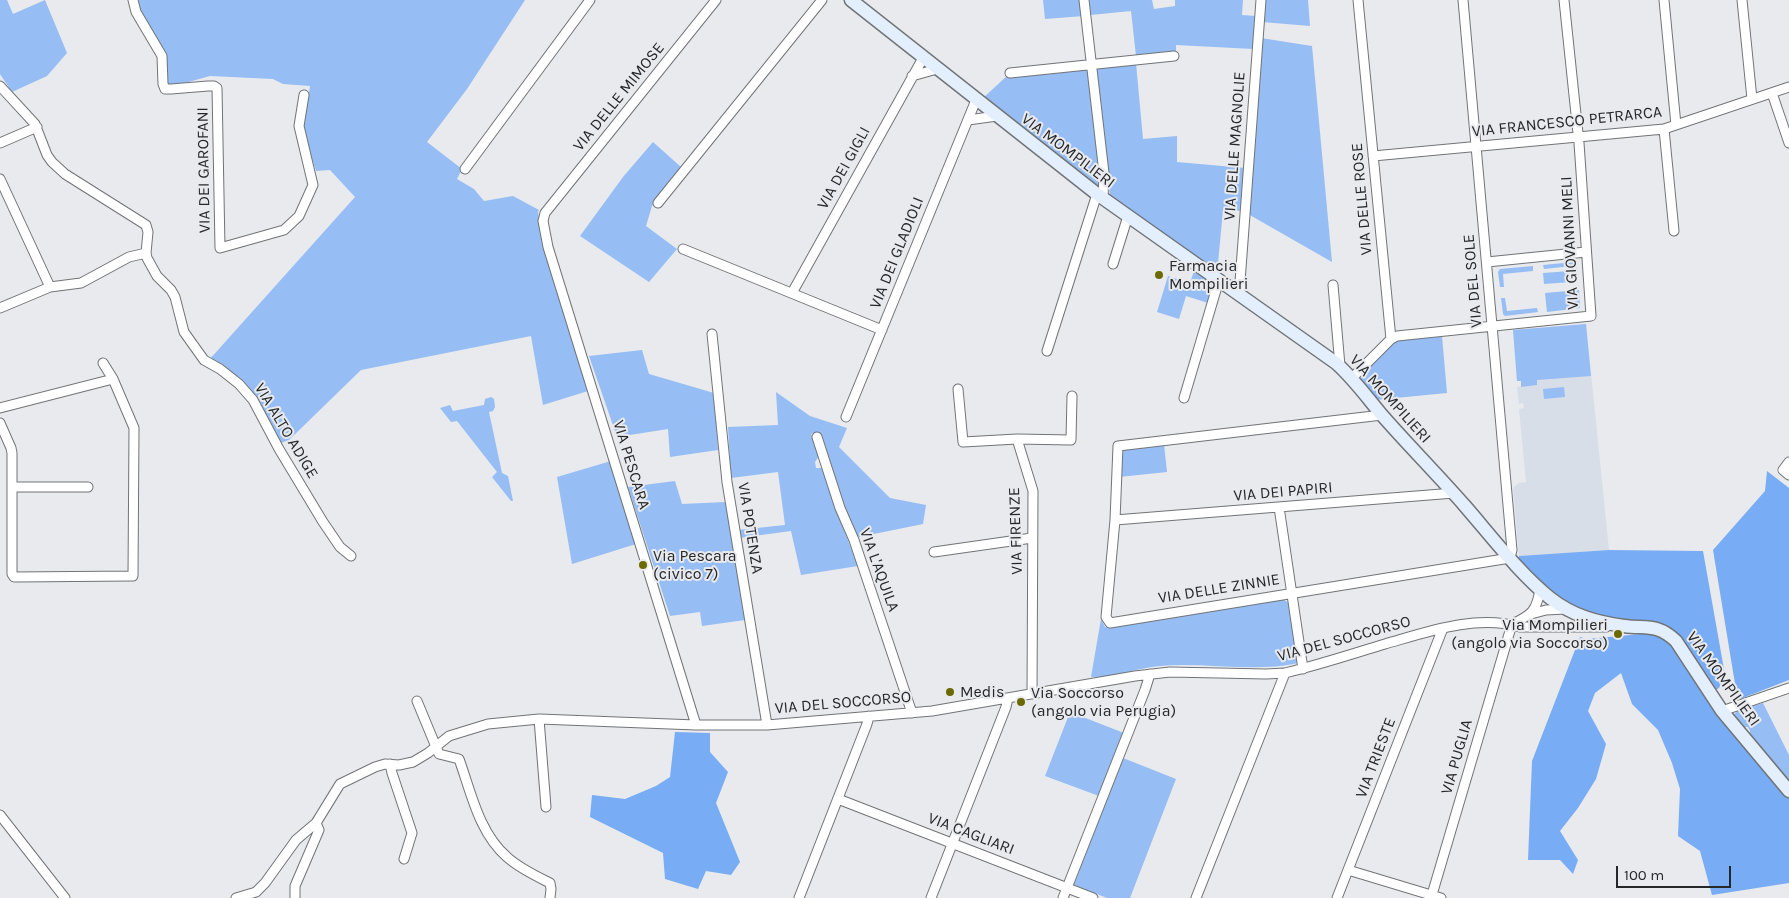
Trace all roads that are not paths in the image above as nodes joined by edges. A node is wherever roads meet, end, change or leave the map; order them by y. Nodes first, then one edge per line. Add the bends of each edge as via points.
1 (133, 0) edge
2 (590, 0) edge
3 (716, 0) edge
4 (822, 0) edge
5 (850, 0) edge
6 (1084, 0) edge
7 (1261, 0) edge
8 (1358, 0) edge
9 (1463, 0) edge
10 (1564, 0) edge
11 (1664, 0) edge
12 (1742, 0) edge
13 (1174, 56) dead end
14 (923, 58) junction
15 (1093, 64) junction
16 (937, 69) junction
17 (1010, 73) dead end
18 (912, 76) junction
19 (0, 86) edge
20 (1789, 87) edge
21 (1772, 93) junction
22 (304, 95) dead end
23 (1752, 99) junction
24 (976, 100) junction
25 (997, 116) junction
26 (968, 120) junction
27 (1676, 125) junction
28 (37, 127) junction
29 (1664, 129) junction
30 (1578, 138) junction
31 (0, 143) edge
32 (1789, 144) edge
33 (1476, 147) junction
34 (1373, 156) junction
35 (465, 169) dead end
36 (0, 180) edge
37 (1100, 196) junction
38 (658, 203) dead end
39 (545, 213) joint
40 (1128, 216) junction
41 (1674, 231) dead end
42 (683, 249) dead end
43 (146, 252) junction
44 (1586, 252) junction
45 (1487, 262) junction
46 (1113, 264) dead end
47 (1219, 280) junction
48 (1333, 285) dead end
49 (50, 287) junction
50 (792, 293) junction
51 (1239, 295) junction
52 (0, 308) edge
53 (1492, 326) junction
54 (882, 330) junction
55 (712, 334) dead end
56 (1391, 339) junction
57 (1047, 351) dead end
58 (103, 363) dead end
59 (1340, 366) junction
60 (1352, 378) junction
61 (113, 380) junction
62 (958, 389) dead end
63 (1072, 396) dead end
64 (1184, 398) dead end
65 (0, 408) edge
66 (1382, 415) junction
67 (846, 418) dead end
68 (0, 423) edge
69 (817, 437) dead end
70 (1016, 438) junction
71 (1789, 462) edge
72 (1789, 475) edge
73 (12, 486) junction
74 (88, 487) dead end
75 (1454, 494) junction
76 (1280, 507) junction
77 (1115, 520) junction
78 (1032, 538) junction
79 (934, 552) dead end
80 (351, 556) dead end
81 (1510, 558) junction
82 (1540, 589) junction
83 (1292, 593) junction
84 (1560, 607) junction
85 (1530, 614) junction
86 (1512, 624) junction
87 (1546, 627) junction
88 (1627, 627) junction
89 (1443, 628) junction
90 (1304, 669) junction
91 (1285, 673) junction
92 (1150, 674) junction
93 (1789, 688) edge
94 (1032, 694) junction
95 (1008, 698) junction
96 (417, 701) dead end
97 (1722, 711) junction
98 (912, 713) junction
99 (869, 716) junction
100 (539, 719) junction
101 (696, 725) junction
102 (767, 725) junction
103 (436, 746) junction
104 (390, 764) junction
105 (1789, 791) edge
106 (838, 799) junction
107 (546, 807) dead end
108 (0, 815) edge
109 (316, 823) junction
110 (953, 844) junction
111 (404, 859) dead end
112 (1348, 870) junction
113 (1067, 888) junction
114 (1435, 897) edge
115 (65, 898) edge
116 (236, 898) edge
117 (295, 898) edge
118 (550, 898) edge
119 (799, 898) edge
120 (931, 898) edge
121 (1064, 898) edge
122 (1093, 898) edge
123 (1196, 898) edge
124 (1337, 898) edge

1 - 22 street, VIA DEI GAROFANI via 136,12 162,56 162,84 165,89 217,88 220,248 284,230 299,216 313,185 299,126
2 - 35 street
3 - 39 street, VIA DELLE MIMOSE
4 - 38 street
5 - 14 street, VIA MOMPILIERI
6 - 15 street
7 - 51 street, VIA DELLE MAGNOLIE
8 - 34 street, VIA DELLE ROSE
9 - 33 street, VIA DEL SOLE
10 - 30 street, VIA GIOVANNI MELI
11 - 27 street
12 - 23 street
13 - 15 street
14 - 16 street, VIA MOMPILIERI
14 - 18 street, VIA DEI GIGLI
15 - 17 street
15 - 37 street via 1104,173
16 - 18 street
16 - 24 street, VIA MOMPILIERI
18 - 50 street, VIA DEI GIGLI
19 - 28 street
20 - 21 street, VIA FRANCESCO PETRARCA
21 - 23 street, VIA FRANCESCO PETRARCA
21 - 32 street
23 - 27 street, VIA FRANCESCO PETRARCA
24 - 25 street, VIA MOMPILIERI
24 - 26 street, VIA DEI GLADIOLI
25 - 26 street
25 - 37 street, VIA MOMPILIERI
26 - 54 street, VIA DEI GLADIOLI
27 - 29 street, VIA FRANCESCO PETRARCA
28 - 31 street
28 - 43 street via 47,155 65,174 146,225
29 - 30 street, VIA FRANCESCO PETRARCA
29 - 41 street
30 - 33 street, VIA FRANCESCO PETRARCA
30 - 44 street, VIA GIOVANNI MELI
33 - 34 street, VIA FRANCESCO PETRARCA
33 - 45 street, VIA DEL SOLE
34 - 56 street, VIA DELLE ROSE
36 - 49 street
37 - 40 street, VIA MOMPILIERI
37 - 57 street
39 - 101 street, VIA PESCARA via 543,221 548,247
40 - 46 street
40 - 47 street, VIA MOMPILIERI
42 - 50 street
43 - 49 street via 129,257 81,283
43 - 80 street, VIA ALTO ADIGE via 157,276 175,297 184,332 204,360 248,393 323,522
44 - 45 street
44 - 53 street, VIA GIOVANNI MELI via 1591,316
45 - 53 street, VIA DEL SOLE
47 - 51 street, VIA MOMPILIERI
47 - 64 street
48 - 59 street
49 - 52 street
50 - 54 street
51 - 59 street, VIA MOMPILIERI
53 - 56 street, VIA GIOVANNI MELI
53 - 81 street, VIA DEL SOLE via 1512,550
54 - 67 street, VIA DEI GLADIOLI
55 - 102 street, VIA POTENZA via 727,482
56 - 60 street
58 - 61 street
59 - 60 street, VIA MOMPILIERI
60 - 66 street, VIA MOMPILIERI
61 - 65 street
61 - 73 street via 134,428 133,576 14,577
62 - 70 street via 963,442
63 - 70 street via 1071,440
66 - 75 street, VIA MOMPILIERI
66 - 77 street, VIA DELLE ZINNIE via 1118,446
68 - 73 street via 11,448
69 - 98 street, VIA L'AQUILA
70 - 78 street, VIA FIRENZE via 1033,491
71 - 72 street via 1783,470
73 - 74 street
75 - 76 street, VIA DEI PAPIRI
75 - 81 street, VIA MOMPILIERI
76 - 77 street, VIA DEI PAPIRI
76 - 83 street
77 - 83 street, VIA DELLE ZINNIE via 1106,617 1110,623
78 - 79 street
78 - 94 street, VIA FIRENZE
81 - 82 street, VIA MOMPILIERI
81 - 83 street, VIA DELLE ZINNIE
82 - 84 street, VIA MOMPILIERI
82 - 85 street via 1536,608
83 - 90 street
84 - 85 street
84 - 87 street
84 - 88 street, VIA MOMPILIERI via 1589,620
85 - 86 street
86 - 87 street, VIA DEL SOCCORSO
86 - 89 street, VIA DEL SOCCORSO via 1466,624
86 - 114 street, VIA PUGLIA
87 - 88 street, VIA DEL SOCCORSO
88 - 97 street, VIA MOMPILIERI via 1650,627 1668,634
89 - 90 street, VIA DEL SOCCORSO
89 - 112 street, VIA TRIESTE
90 - 91 street, VIA DEL SOCCORSO
91 - 92 street, VIA DEL SOCCORSO
91 - 123 street
92 - 94 street, VIA DEL SOCCORSO
92 - 113 street
93 - 97 street
94 - 95 street, VIA DEL SOCCORSO
95 - 98 street, VIA DEL SOCCORSO
95 - 110 street
96 - 103 street
97 - 105 street, VIA MOMPILIERI
98 - 99 street, VIA DEL SOCCORSO
99 - 102 street, VIA DEL SOCCORSO
99 - 106 street
100 - 101 street, VIA DEL SOCCORSO
100 - 103 street, VIA DEL SOCCORSO via 488,724 449,736
100 - 107 street
101 - 102 street, VIA DEL SOCCORSO
103 - 104 street, VIA DEL SOCCORSO via 413,762
103 - 118 street via 439,754 459,759 483,826 493,841 507,857 550,884
104 - 109 street, VIA DEL SOCCORSO via 375,767 340,784
104 - 111 street via 412,833
106 - 110 street, VIA CAGLIARI
106 - 119 street
108 - 115 street
109 - 116 street, VIA DEL SOCCORSO via 296,840 256,892
109 - 117 street via 319,830 295,886
110 - 113 street, VIA CAGLIARI
110 - 120 street
112 - 114 street
112 - 124 street, VIA TRIESTE
113 - 121 street
113 - 122 street, VIA CAGLIARI

